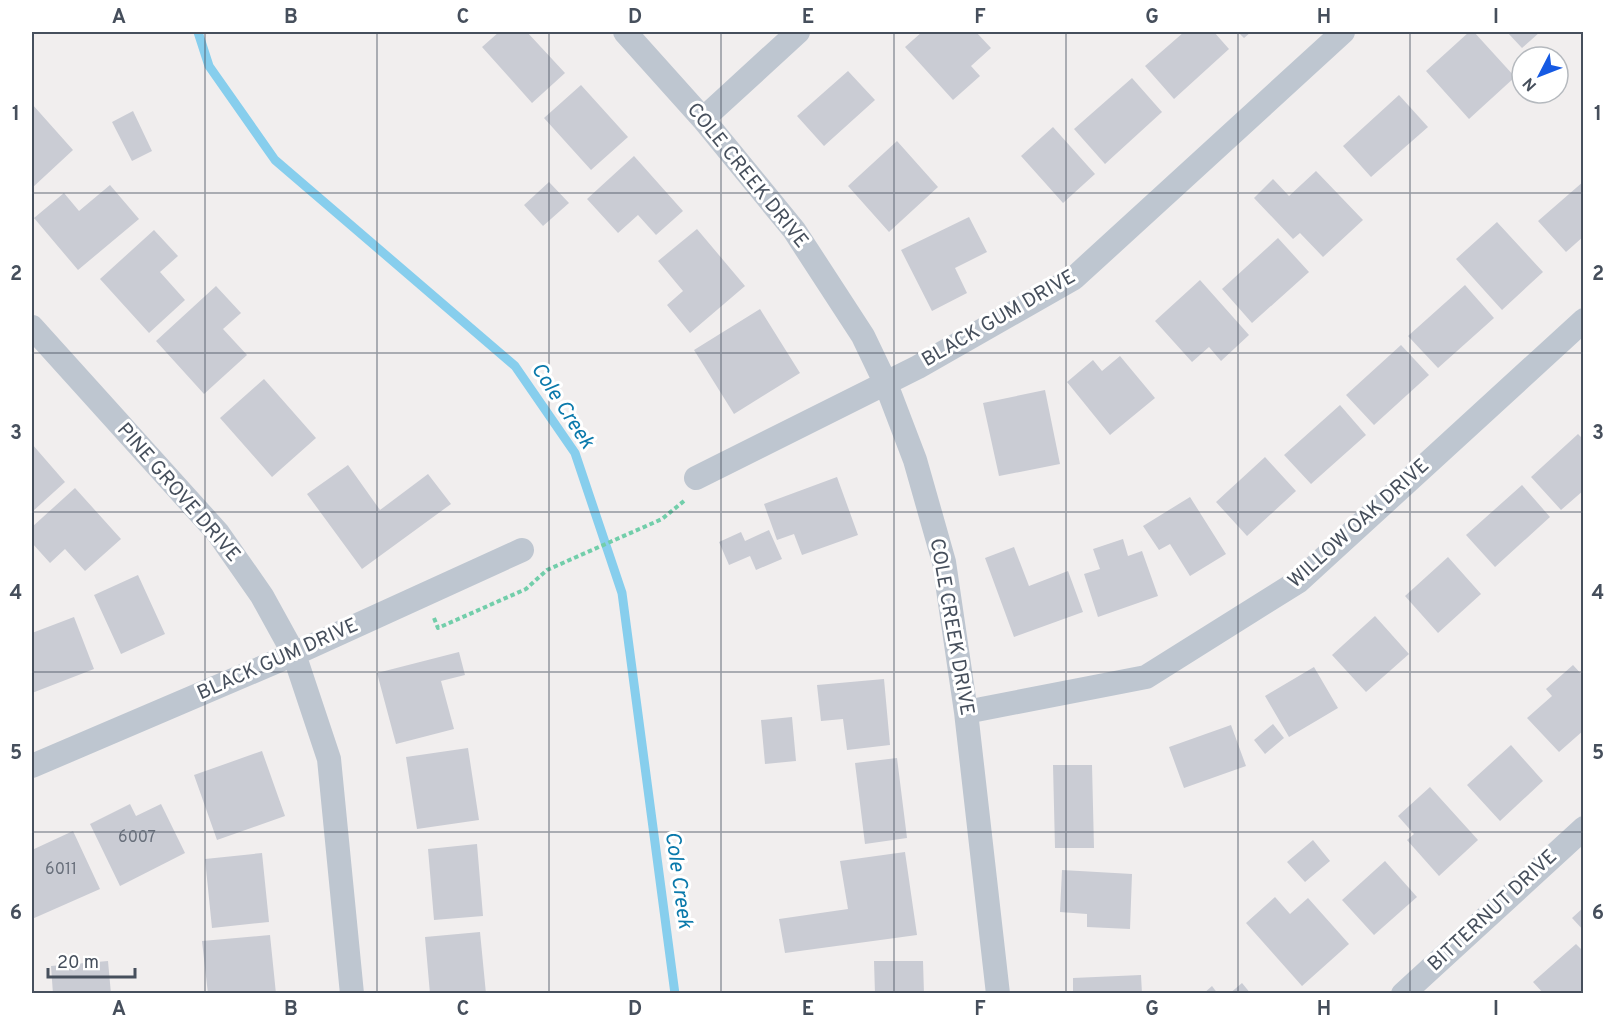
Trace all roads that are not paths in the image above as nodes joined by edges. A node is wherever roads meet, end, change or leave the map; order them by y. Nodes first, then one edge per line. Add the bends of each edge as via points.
1 (625, 32) edge
2 (798, 32) edge
3 (1343, 32) edge
4 (703, 118) junction
5 (1584, 320) edge
6 (32, 327) edge
7 (886, 384) junction
8 (696, 478) dead end
9 (522, 550) dead end
10 (294, 654) junction
11 (966, 712) junction
12 (32, 766) edge
13 (1584, 828) edge
14 (352, 993) edge
15 (998, 993) edge
16 (1403, 993) edge

1 - 4 street, COLE CREEK DRIVE
2 - 4 street
3 - 7 street, BLACK GUM DRIVE via 1074,278
4 - 7 street, COLE CREEK DRIVE via 795,230 863,336
5 - 11 street, WILLOW OAK DRIVE via 1299,581 1146,677
6 - 10 street, PINE GROVE DRIVE via 218,533
7 - 8 street, BLACK GUM DRIVE
7 - 11 street, COLE CREEK DRIVE via 915,460 944,562
9 - 10 street, BLACK GUM DRIVE
10 - 12 street, BLACK GUM DRIVE
10 - 14 street, PINE GROVE DRIVE via 329,759
11 - 15 street, COLE CREEK DRIVE
13 - 16 street, BITTERNUT DRIVE

